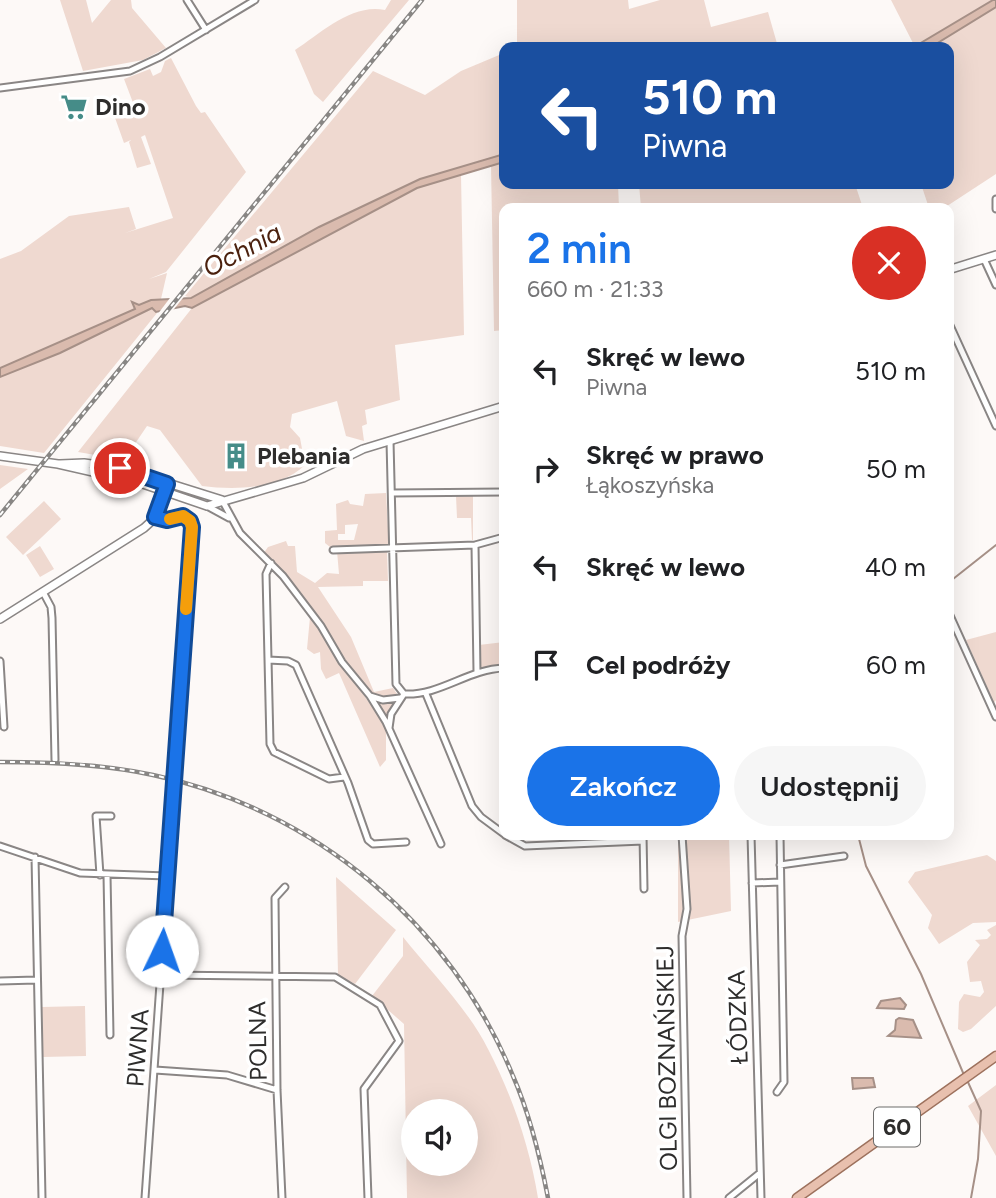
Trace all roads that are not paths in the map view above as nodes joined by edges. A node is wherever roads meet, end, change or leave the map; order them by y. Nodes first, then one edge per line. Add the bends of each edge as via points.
1 (187, 0) edge
2 (255, 0) edge
3 (206, 30) junction
4 (0, 88) edge
5 (996, 199) edge
6 (996, 209) edge
7 (996, 255) edge
8 (984, 259) junction
9 (954, 268) edge
10 (996, 285) edge
11 (954, 334) edge
12 (499, 408) edge
13 (996, 426) edge
14 (390, 441) junction
15 (1, 457) edge
16 (166, 487) junction
17 (499, 492) edge
18 (392, 494) junction
19 (222, 500) junction
20 (207, 506) junction
21 (222, 514) junction
22 (155, 517) junction
23 (230, 518) junction
24 (499, 538) edge
25 (475, 545) junction
26 (391, 548) junction
27 (332, 550) dead end
28 (271, 563) junction
29 (43, 592) junction
30 (0, 620) edge
31 (954, 624) edge
32 (268, 660) junction
33 (0, 661) edge
34 (499, 669) edge
35 (477, 672) junction
36 (426, 694) junction
37 (370, 696) junction
38 (402, 696) junction
39 (996, 717) edge
40 (4, 727) dead end
41 (388, 730) junction
42 (55, 760) dead end
43 (344, 777) junction
44 (111, 816) dead end
45 (499, 830) edge
46 (515, 840) edge
47 (556, 840) edge
48 (618, 840) edge
49 (643, 840) edge
50 (682, 840) edge
51 (751, 840) edge
52 (780, 840) edge
53 (406, 842) dead end
54 (440, 844) dead end
55 (556, 845) junction
56 (0, 846) edge
57 (844, 856) dead end
58 (35, 858) junction
59 (780, 865) junction
60 (104, 875) junction
61 (167, 876) junction
62 (780, 882) junction
63 (752, 883) junction
64 (285, 887) dead end
65 (644, 889) dead end
66 (161, 975) junction
67 (274, 976) junction
68 (36, 980) junction
69 (0, 981) edge
70 (110, 1035) dead end
71 (996, 1056) edge
72 (155, 1070) junction
73 (277, 1090) junction
74 (777, 1092) dead end
75 (760, 1173) junction
76 (42, 1198) edge
77 (145, 1198) edge
78 (282, 1198) edge
79 (368, 1198) edge
80 (687, 1198) edge
81 (729, 1198) edge
82 (761, 1198) edge
83 (797, 1198) edge

1 - 3 street
2 - 3 street
3 - 4 street via 130,71
5 - 6 street
7 - 8 street
8 - 9 street
8 - 10 street
11 - 13 street
12 - 14 street
14 - 18 street
14 - 19 street via 303,478
15 - 16 street via 110,467
16 - 19 street
16 - 20 street
16 - 22 street
17 - 18 street
18 - 26 street
19 - 20 street
19 - 21 street
19 - 23 street
20 - 21 street
21 - 23 street
22 - 29 street
22 - 61 street, PIWNA via 183,516 192,527
23 - 28 street via 246,541
24 - 25 street
25 - 26 street
25 - 35 street
26 - 27 street
26 - 38 street via 396,684
28 - 32 street via 266,574
28 - 37 street
29 - 30 street
29 - 42 street via 52,618
31 - 39 street
32 - 43 street via 296,665
32 - 43 street via 274,752 329,779
33 - 40 street
34 - 35 street
35 - 36 street
36 - 38 street
36 - 45 street via 472,806
37 - 38 street via 383,700
37 - 41 street
38 - 41 street via 391,713
41 - 54 street
43 - 53 street via 368,840 373,844
44 - 60 street via 96,816
46 - 55 street via 525,846
47 - 55 street
48 - 55 street
49 - 65 street
50 - 80 street, OLGI BOZNAŃSKIEJ
51 - 63 street, ŁÓDZKA
52 - 59 street
56 - 58 street
57 - 59 street
58 - 60 street via 80,873
58 - 68 street
59 - 62 street
60 - 61 street
60 - 70 street
61 - 66 street, PIWNA
62 - 63 street
62 - 74 street via 784,1082
63 - 75 street, ŁÓDZKA
64 - 67 street, POLNA via 275,898
66 - 67 street
66 - 72 street, PIWNA
67 - 73 street, POLNA
67 - 79 street via 335,977 380,1004 399,1041 364,1089
68 - 69 street
68 - 76 street
71 - 83 main road, 60
72 - 73 street via 227,1075
72 - 77 street, PIWNA
73 - 78 street, POLNA
75 - 81 street
75 - 82 street, ŁÓDZKA

